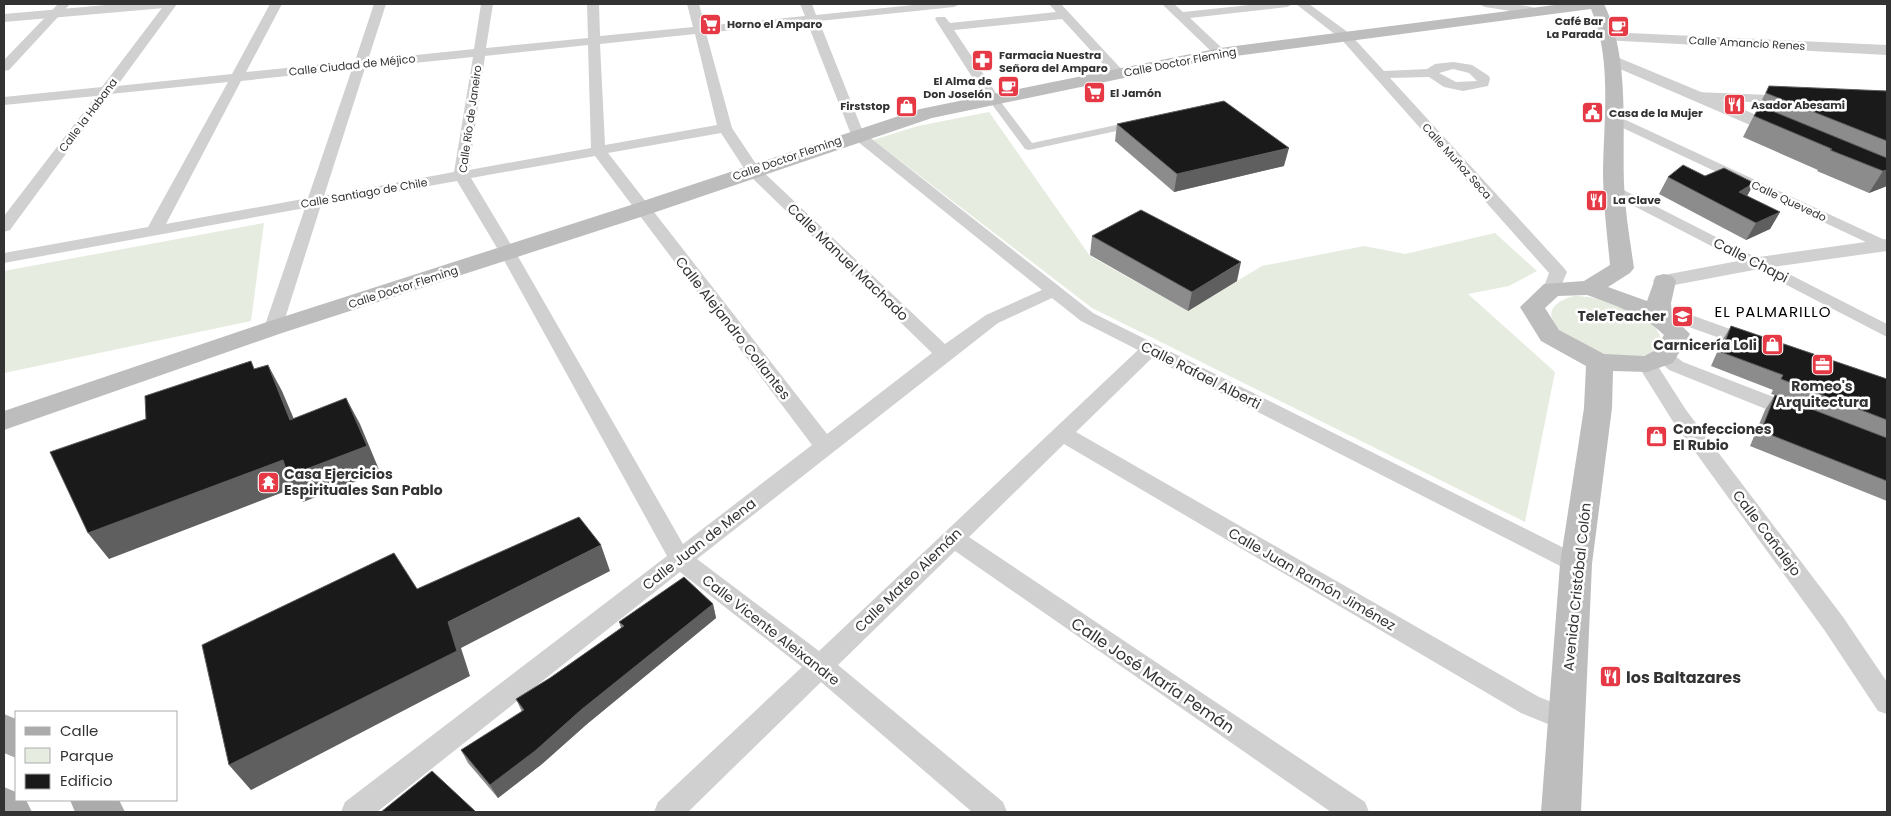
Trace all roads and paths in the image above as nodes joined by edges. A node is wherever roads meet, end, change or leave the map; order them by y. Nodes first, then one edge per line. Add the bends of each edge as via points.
1 (165, 4) edge
2 (172, 4) edge
3 (276, 4) edge
4 (380, 4) edge
5 (487, 4) edge
6 (593, 4) edge
7 (693, 4) edge
8 (806, 4) edge
9 (954, 4) edge
10 (1054, 4) edge
11 (1168, 4) edge
12 (1287, 4) edge
13 (1302, 4) edge
14 (1485, 4) edge
15 (1596, 4) edge
16 (931, 5) edge
17 (59, 9) edge
18 (1536, 12) junction
19 (1064, 15) junction
20 (1181, 16) junction
21 (4, 18) edge
22 (813, 18) junction
23 (947, 27) junction
24 (700, 30) junction
25 (1345, 36) junction
26 (1607, 37) junction
27 (594, 40) junction
28 (1887, 50) edge
29 (479, 52) junction
30 (1220, 53) junction
31 (1612, 60) junction
32 (360, 64) junction
33 (4, 67) edge
34 (1432, 73) dead end
35 (1120, 74) junction
36 (1380, 75) junction
37 (237, 77) junction
38 (106, 90) junction
39 (1696, 96) junction
40 (993, 99) junction
41 (1801, 100) edge
42 (4, 101) edge
43 (1613, 118) junction
44 (1146, 122) edge
45 (725, 128) junction
46 (857, 134) junction
47 (1796, 138) edge
48 (598, 150) junction
49 (752, 170) junction
50 (461, 175) junction
51 (1614, 190) junction
52 (315, 202) junction
53 (642, 209) junction
54 (4, 227) edge
55 (154, 231) junction
56 (1886, 246) edge
57 (508, 253) junction
58 (4, 258) edge
59 (1759, 263) junction
60 (1664, 281) joint
61 (1589, 288) junction
62 (1552, 289) junction
63 (1053, 291) junction
64 (1663, 319) junction
65 (273, 328) junction
66 (1887, 331) edge
67 (1150, 349) junction
68 (1769, 349) edge
69 (944, 354) junction
70 (1656, 361) junction
71 (1598, 362) junction
72 (1814, 420) edge
73 (4, 421) edge
74 (1061, 433) junction
75 (825, 447) junction
76 (952, 537) junction
77 (680, 559) junction
78 (1576, 564) junction
79 (820, 666) junction
80 (1887, 703) edge
81 (1565, 719) junction
82 (4, 731) edge
83 (15, 740) edge
84 (90, 801) edge
85 (4, 806) edge
86 (12, 812) edge
87 (104, 812) edge
88 (355, 812) edge
89 (668, 812) edge
90 (993, 812) edge
91 (1355, 812) edge
92 (1560, 812) edge

1 - 17 street
2 - 38 street, Calle la Habana
3 - 37 street
4 - 32 street
5 - 29 street, Calle Río de Janeiro
6 - 27 street
7 - 24 street, Calle Manuel Machado
8 - 22 street
9 - 16 street, Calle Ciudad de Méjico
10 - 19 street
11 - 20 street
12 - 20 street
13 - 25 street, Calle Muñoz Seca
14 - 18 street
15 - 18 main road, Calle Doctor Fleming
15 - 26 main road via 1604,16
16 - 22 street, Calle Ciudad de Méjico
16 - 23 street
17 - 21 street
17 - 33 street
18 - 25 main road, Calle Doctor Fleming
19 - 23 street
19 - 35 street
20 - 30 street
22 - 24 street, Calle Ciudad de Méjico
22 - 46 street
23 - 40 street
24 - 27 street, Calle Ciudad de Méjico
24 - 45 street, Calle Manuel Machado
25 - 30 main road, Calle Doctor Fleming
25 - 36 street, Calle Muñoz Seca
26 - 28 street, Calle Amancio Renes
26 - 31 main road
27 - 29 street, Calle Ciudad de Méjico
27 - 48 street
29 - 32 street, Calle Ciudad de Méjico
29 - 50 street, Calle Río de Janeiro
30 - 35 main road, Calle Doctor Fleming
31 - 39 street
31 - 43 main road
32 - 37 street, Calle Ciudad de Méjico
32 - 52 street
34 - 36 street
35 - 40 main road, Calle Doctor Fleming
36 - 62 street, Calle Muñoz Seca via 1558,272
37 - 38 street, Calle Ciudad de Méjico
37 - 55 street
38 - 42 street, Calle Ciudad de Méjico
38 - 54 street, Calle la Habana
39 - 41 street
39 - 47 street
40 - 44 street via 1029,147
40 - 46 main road, Calle Doctor Fleming via 927,113
43 - 51 main road
43 - 56 street, Calle Quevedo
45 - 48 street, Calle Santiago de Chile
45 - 49 street, Calle Manuel Machado
46 - 49 main road, Calle Doctor Fleming
46 - 63 street, Calle Rafael Alberti
48 - 50 street, Calle Santiago de Chile
48 - 53 street, Calle Alejandro Collantes
49 - 53 main road, Calle Doctor Fleming
49 - 69 street, Calle Manuel Machado
50 - 52 street, Calle Santiago de Chile
50 - 57 street, Calle Río de Janeiro
51 - 59 street, Calle Chapi
51 - 61 main road via 1622,268
52 - 55 street, Calle Santiago de Chile
52 - 65 street
53 - 57 main road, Calle Doctor Fleming
53 - 75 street, Calle Alejandro Collantes
55 - 58 street, Calle Santiago de Chile
56 - 59 street, Calle Quevedo
57 - 65 main road, Calle Doctor Fleming
57 - 77 street, Calle Vicente Aleixandre
59 - 60 street, Calle Quevedo
59 - 66 street, Calle Chapi
60 - 64 main road via 1659,303
61 - 62 main road
61 - 64 main road via 1627,300
62 - 71 main road via 1532,307 1550,335
63 - 67 street, Calle Rafael Alberti via 1087,317
63 - 69 street, Calle Juan de Mena via 992,319
64 - 68 street via 1688,320
64 - 70 main road via 1677,334
65 - 73 main road, Calle Doctor Fleming
67 - 74 street, Calle Mateo Alemán
67 - 78 street, Calle Rafael Alberti
69 - 75 street, Calle Juan de Mena
70 - 71 main road
70 - 72 street
70 - 80 street, Calle Cañalejo via 1679,415 1834,624
71 - 78 main road, Avenida Cristóbal Colón via 1600,384 1596,428
74 - 76 street, Calle Mateo Alemán
74 - 81 street, Calle Juan Ramón Jiménez via 1530,705
75 - 77 street, Calle Juan de Mena
76 - 79 street, Calle Mateo Alemán
76 - 91 street, Calle José María Pemán
77 - 79 street, Calle Vicente Aleixandre
77 - 88 street, Calle Juan de Mena
78 - 81 main road, Avenida Cristóbal Colón
79 - 89 street, Calle Mateo Alemán
79 - 90 street, Calle Vicente Aleixandre
81 - 92 main road, Avenida Cristóbal Colón
82 - 83 main road
84 - 87 main road
85 - 86 main road

